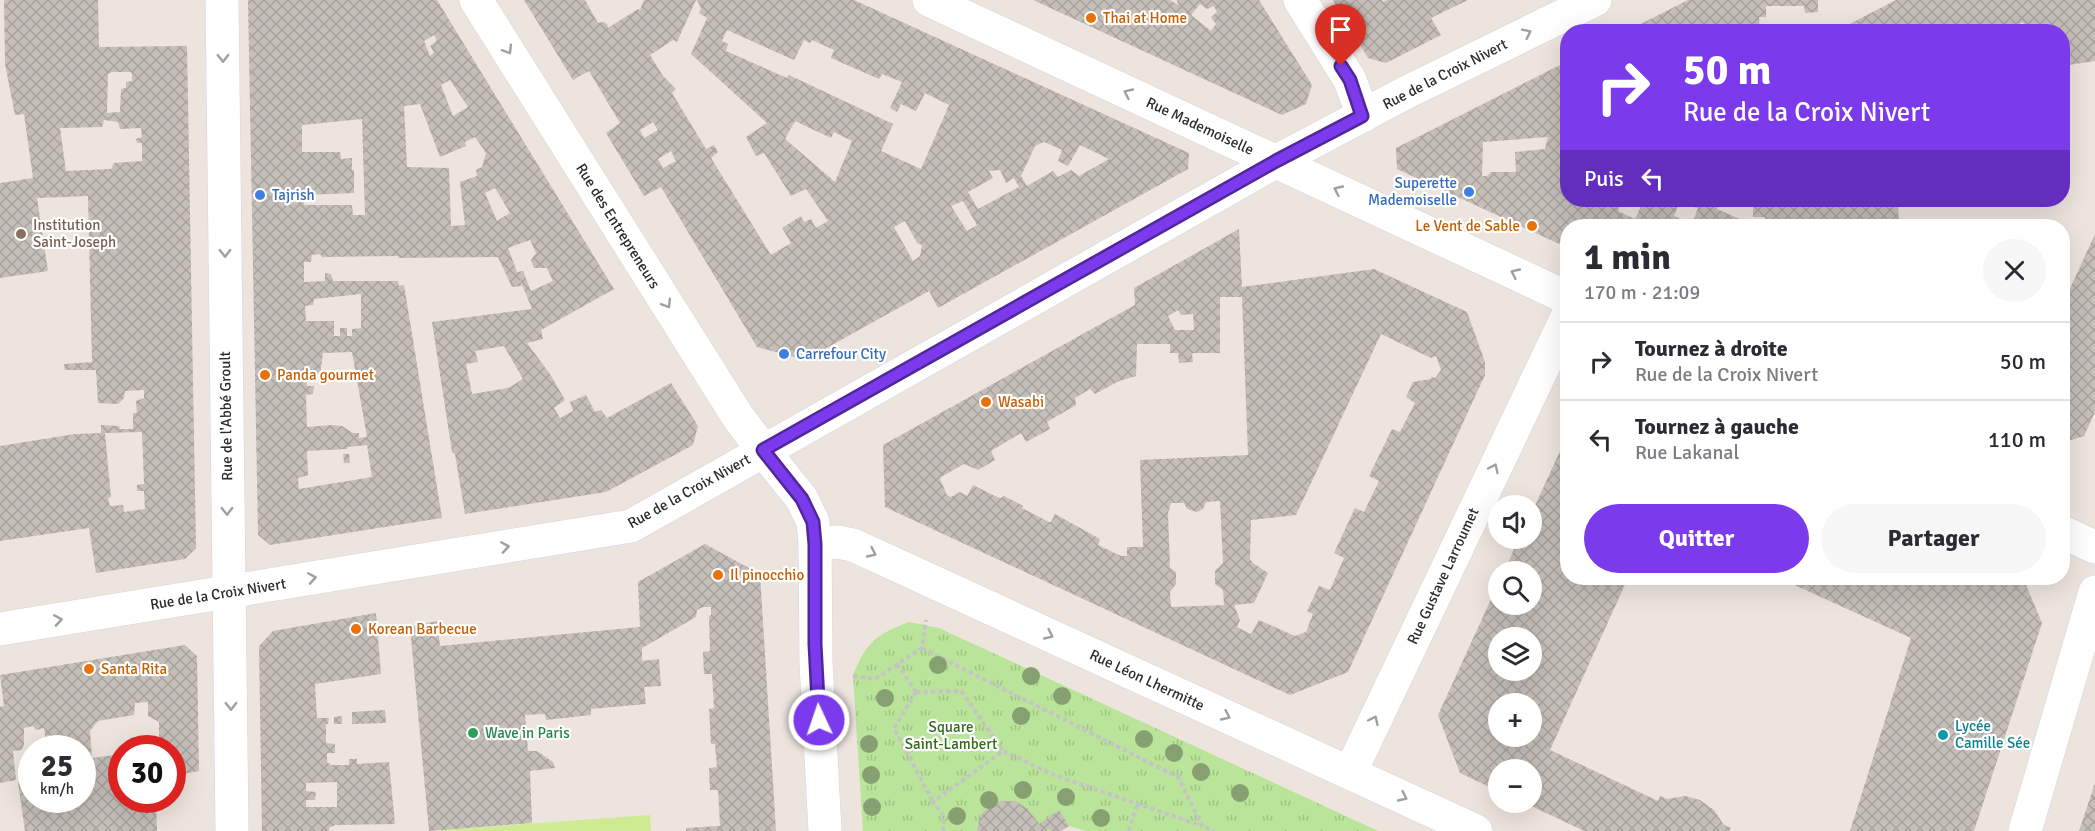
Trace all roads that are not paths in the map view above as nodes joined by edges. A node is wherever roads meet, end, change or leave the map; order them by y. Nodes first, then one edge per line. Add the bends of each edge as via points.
1 (222, 0) edge
2 (476, 0) edge
3 (929, 0) edge
4 (1300, 0) edge
5 (1595, 0) edge
6 (1362, 116) junction
7 (1276, 161) junction
8 (1560, 294) edge
9 (1560, 332) edge
10 (763, 450) junction
11 (2070, 536) edge
12 (815, 544) junction
13 (2095, 547) edge
14 (229, 591) junction
15 (2095, 592) edge
16 (0, 629) edge
17 (1350, 773) junction
18 (232, 831) edge
19 (825, 831) edge
20 (1476, 831) edge
21 (2025, 831) edge

1 -> 14 street, Rue de l'Abbé Groult
2 -> 10 street, Rue des Entrepreneurs via 738,417
7 -> 3 street, Rue Mademoiselle
4 - 6 street via 1350,80
6 -> 5 street, Rue de la Croix Nivert
6 - 7 street, Rue de la Croix Nivert
8 -> 7 street, Rue Mademoiselle
7 - 10 street, Rue de la Croix Nivert
17 -> 9 street, Rue Gustave Larroumet
10 - 12 street, Rue des Entrepreneurs via 802,499 813,522
14 -> 10 street, Rue de la Croix Nivert via 631,526
11 - 13 street
12 -> 17 street, Rue Léon Lhermitte via 854,545
12 - 19 street, Rue des Entrepreneurs via 816,663
16 -> 14 street, Rue de la Croix Nivert
14 -> 18 street, Rue de l'Abbé Groult
15 - 21 street
17 -> 20 street, Rue Léon Lhermitte

